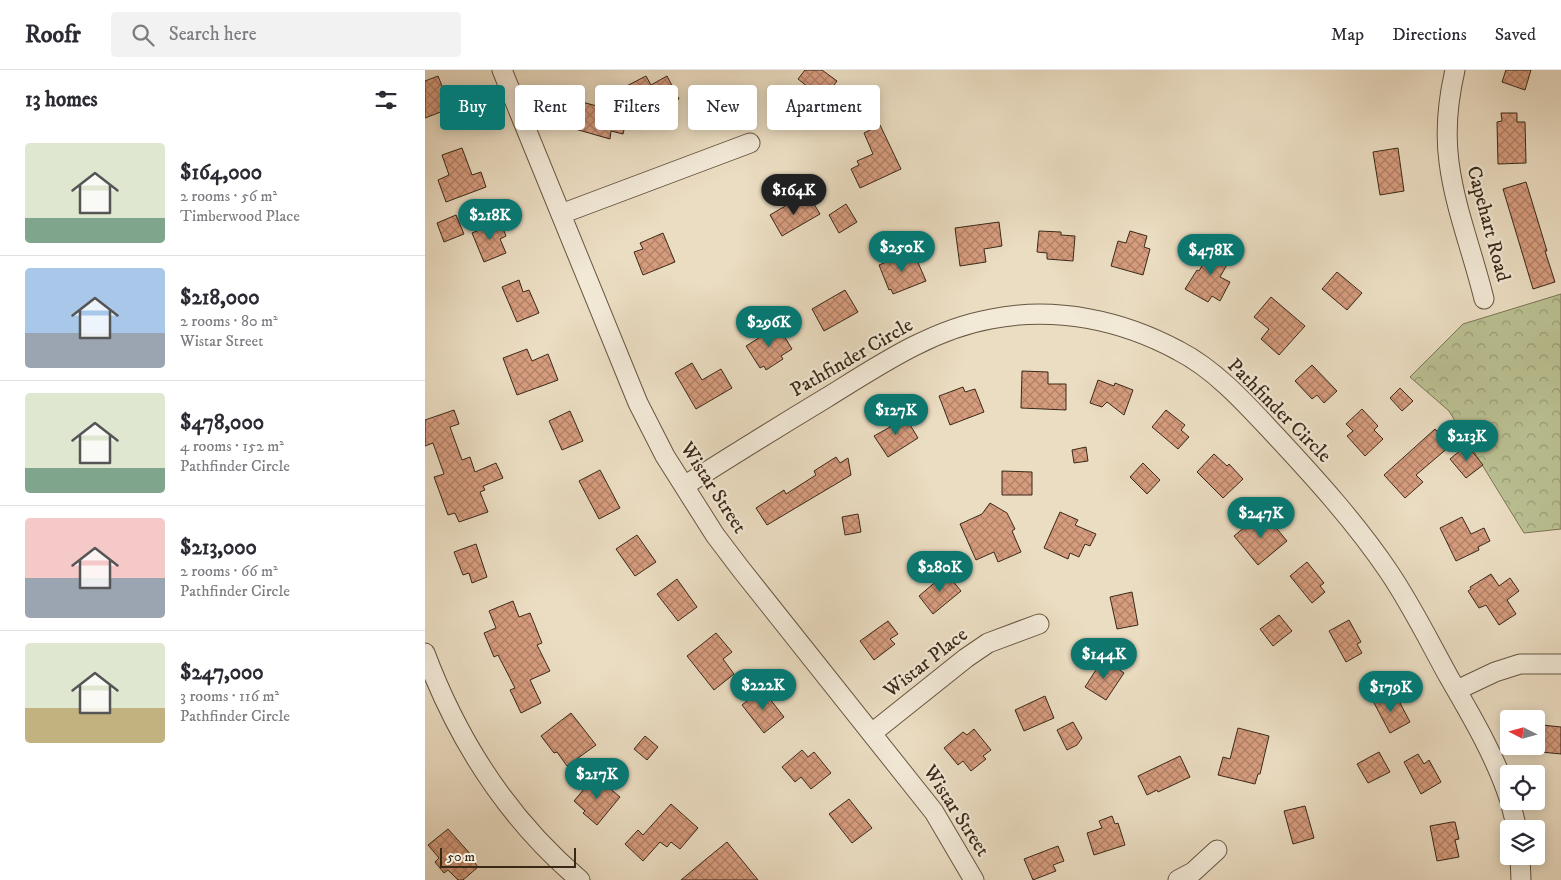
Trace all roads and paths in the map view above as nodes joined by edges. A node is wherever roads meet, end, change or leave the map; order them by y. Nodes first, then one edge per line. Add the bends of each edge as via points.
1 (503, 70) edge
2 (1455, 70) edge
3 (750, 143) dead end
4 (561, 214) junction
5 (1484, 299) dead end
6 (683, 486) junction
7 (1039, 624) dead end
8 (425, 653) edge
9 (1561, 664) edge
10 (1457, 690) junction
11 (872, 733) junction
12 (1500, 775) edge
13 (1217, 850) dead end
14 (1520, 865) edge
15 (581, 880) edge
16 (974, 880) edge
17 (1178, 880) edge
18 (1521, 880) edge

1 - 4 street, Wistar Street
2 - 5 street, Capehart Road via 1447,129 1449,161 1456,201
3 - 4 street
4 - 6 street, Wistar Street via 638,403
6 - 10 street, Pathfinder Circle via 906,350 952,329 988,319 1028,314 1075,316 1118,325 1181,351 1232,391 1255,414 1331,498 1389,572
6 - 11 street, Wistar Street via 740,568
7 - 11 street, Wistar Place via 988,643
8 - 15 street via 458,728 495,788 530,832
9 - 10 street via 1520,664
10 - 12 street, Pathfinder Circle
11 - 16 street, Wistar Street via 934,812
13 - 17 street via 1193,872
14 - 18 street

